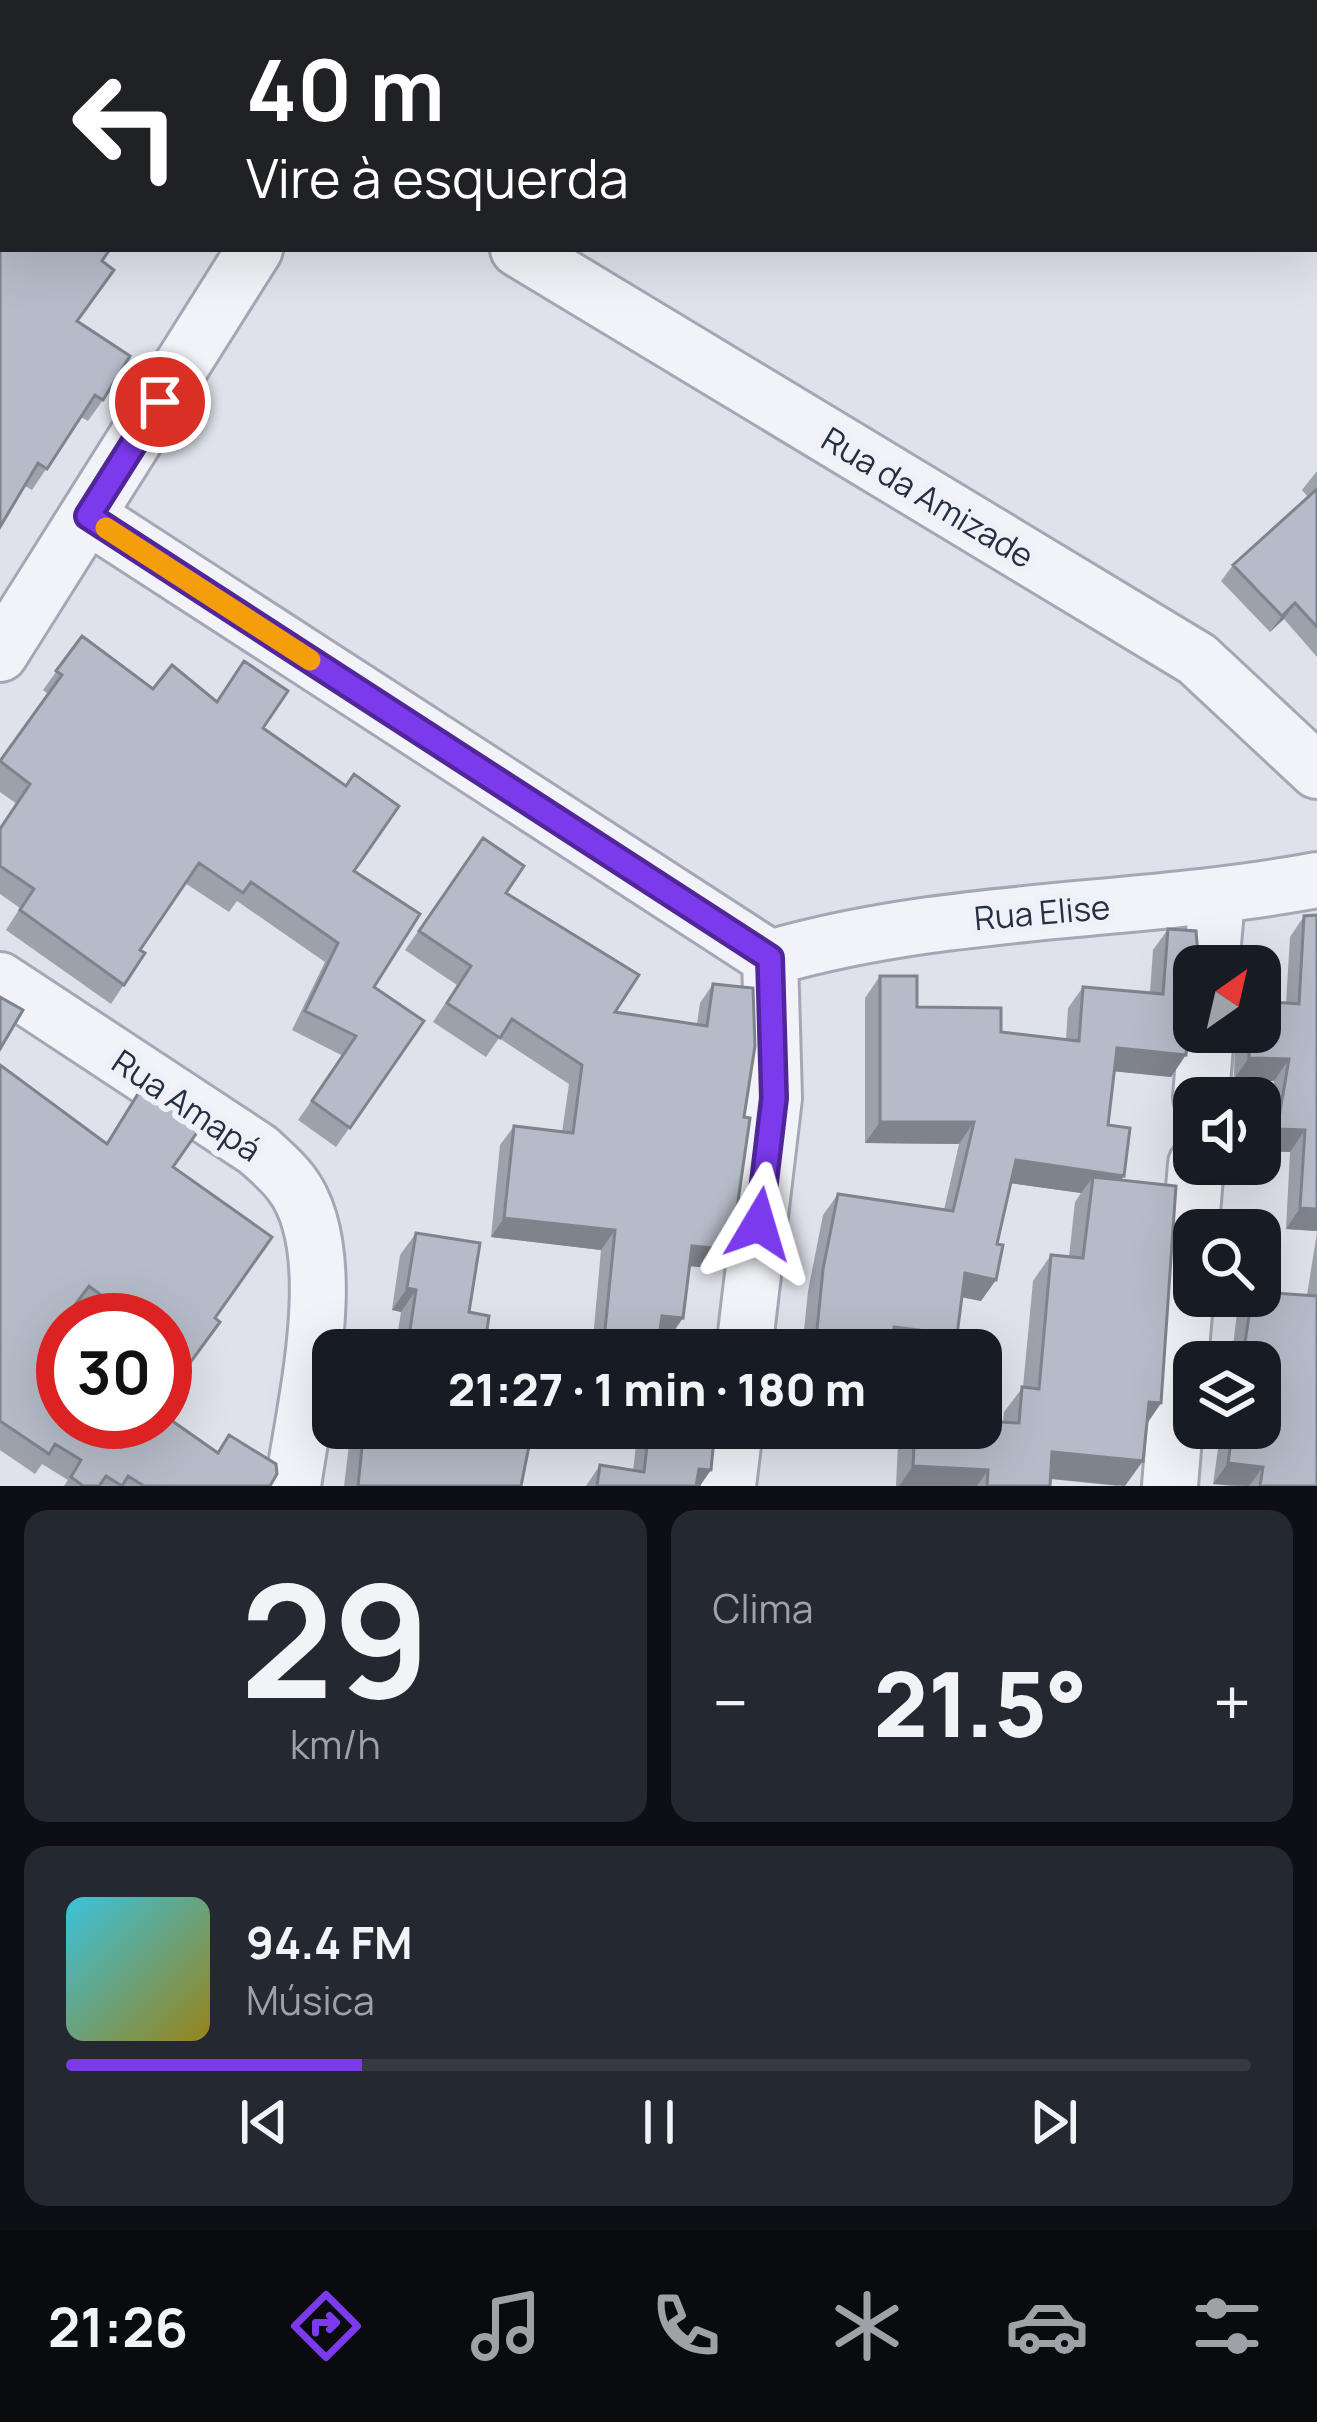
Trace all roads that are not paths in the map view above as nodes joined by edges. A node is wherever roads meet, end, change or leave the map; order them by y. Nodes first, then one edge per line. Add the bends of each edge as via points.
1 (253, 252) edge
2 (523, 252) edge
3 (88, 516) junction
4 (0, 654) edge
5 (1317, 771) edge
6 (1317, 880) edge
7 (1217, 899) junction
8 (1213, 945) edge
9 (770, 958) junction
10 (0, 980) edge
11 (1194, 1185) edge
12 (746, 1329) edge
13 (732, 1449) edge
14 (293, 1486) edge
15 (728, 1486) edge
16 (1170, 1486) edge

1 - 3 street
2 - 5 street, Rua da Amizade via 1196,659
3 - 4 street
3 - 9 street
6 - 7 street, Rua Elise
7 - 8 street
7 - 9 street, Rua Elise via 986,915 853,934
9 - 12 street via 774,1098
10 - 14 street, Rua Amapá via 258,1150 293,1185 318,1273
11 - 16 street
13 - 15 street

